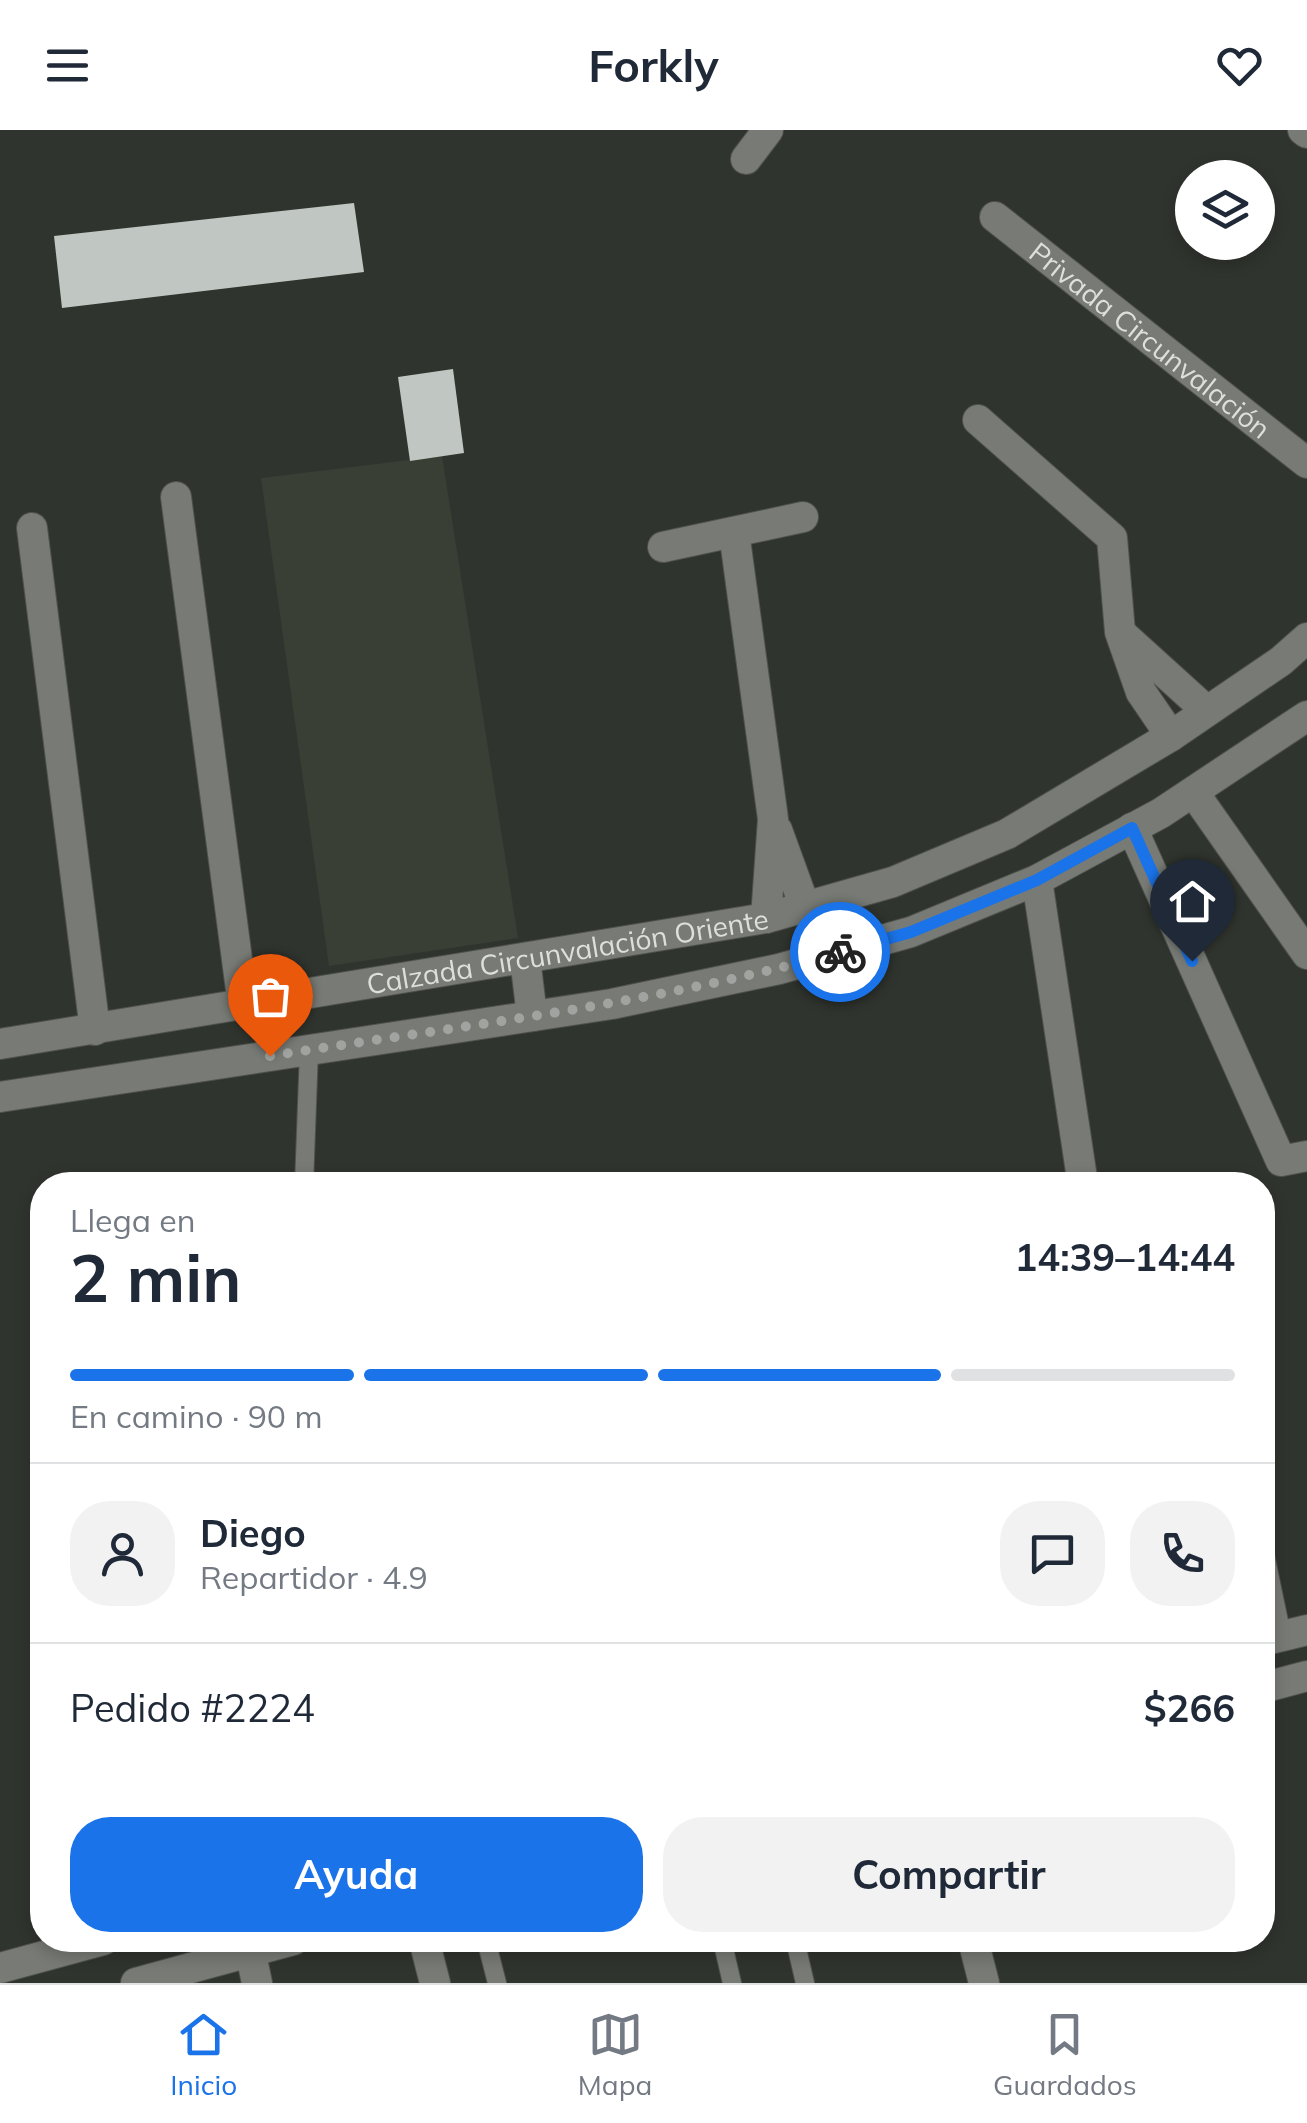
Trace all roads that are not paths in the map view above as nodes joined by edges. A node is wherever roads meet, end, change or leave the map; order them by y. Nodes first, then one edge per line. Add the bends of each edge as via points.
1 (768, 130) edge
2 (746, 159) dead end
3 (995, 217) dead end
4 (978, 420) dead end
5 (1307, 464) edge
6 (176, 497) dead end
7 (803, 517) dead end
8 (32, 528) dead end
9 (734, 532) junction
10 (664, 547) dead end
11 (1120, 632) junction
12 (1307, 638) edge
13 (1207, 711) junction
14 (1307, 716) edge
15 (1171, 736) junction
16 (1194, 792) junction
17 (772, 818) junction
18 (1132, 828) junction
19 (1037, 880) junction
20 (805, 907) junction
21 (766, 918) junction
22 (1307, 954) edge
23 (524, 958) junction
24 (243, 1005) junction
25 (532, 1016) junction
26 (95, 1030) junction
27 (0, 1044) edge
28 (309, 1050) junction
29 (0, 1097) edge
30 (1307, 1156) edge
31 (304, 1172) edge
32 (1081, 1172) edge
33 (1275, 1597) edge
34 (1284, 1636) edge
35 (1307, 1676) edge
36 (1275, 1685) edge
37 (58, 1952) edge
38 (232, 1952) edge
39 (251, 1952) edge
40 (427, 1952) edge
41 (489, 1952) edge
42 (725, 1952) edge
43 (798, 1952) edge
44 (976, 1952) edge
45 (0, 1968) edge
46 (136, 1983) edge
47 (257, 1983) edge
48 (435, 1983) edge
49 (497, 1983) edge
50 (732, 1983) edge
51 (805, 1983) edge
52 (984, 1983) edge

1 - 2 street
3 - 5 street, Privada Circunvalación
4 - 11 street via 1112,538
6 - 24 street
7 - 9 street
8 - 26 street
9 - 10 street
9 - 17 street
11 - 13 street
11 - 15 street via 1141,692
12 - 13 street, Calzada Circunvalación Oriente
13 - 15 street, Calzada Circunvalación Oriente
14 - 16 street, Calzada Circunvalación Oriente
15 - 20 street, Calzada Circunvalación Oriente via 1006,834 893,882
16 - 18 street, Calzada Circunvalación Oriente
16 - 22 street
17 - 20 street
17 - 21 street
18 - 19 street, Calzada Circunvalación Oriente
18 - 30 street via 1281,1161
19 - 25 street, Calzada Circunvalación Oriente via 911,932 779,970
19 - 32 street
20 - 21 street, Calzada Circunvalación Oriente
21 - 23 street, Calzada Circunvalación Oriente
23 - 24 street, Calzada Circunvalación Oriente
23 - 25 street
24 - 26 street, Calzada Circunvalación Oriente
25 - 28 street, Calzada Circunvalación Oriente
26 - 27 street, Calzada Circunvalación Oriente
28 - 29 street, Calzada Circunvalación Oriente
28 - 31 lane
33 - 34 lane
35 - 36 street
37 - 45 street
38 - 46 street
39 - 47 street
40 - 48 street
41 - 49 lane
42 - 50 lane
43 - 51 lane
44 - 52 street

